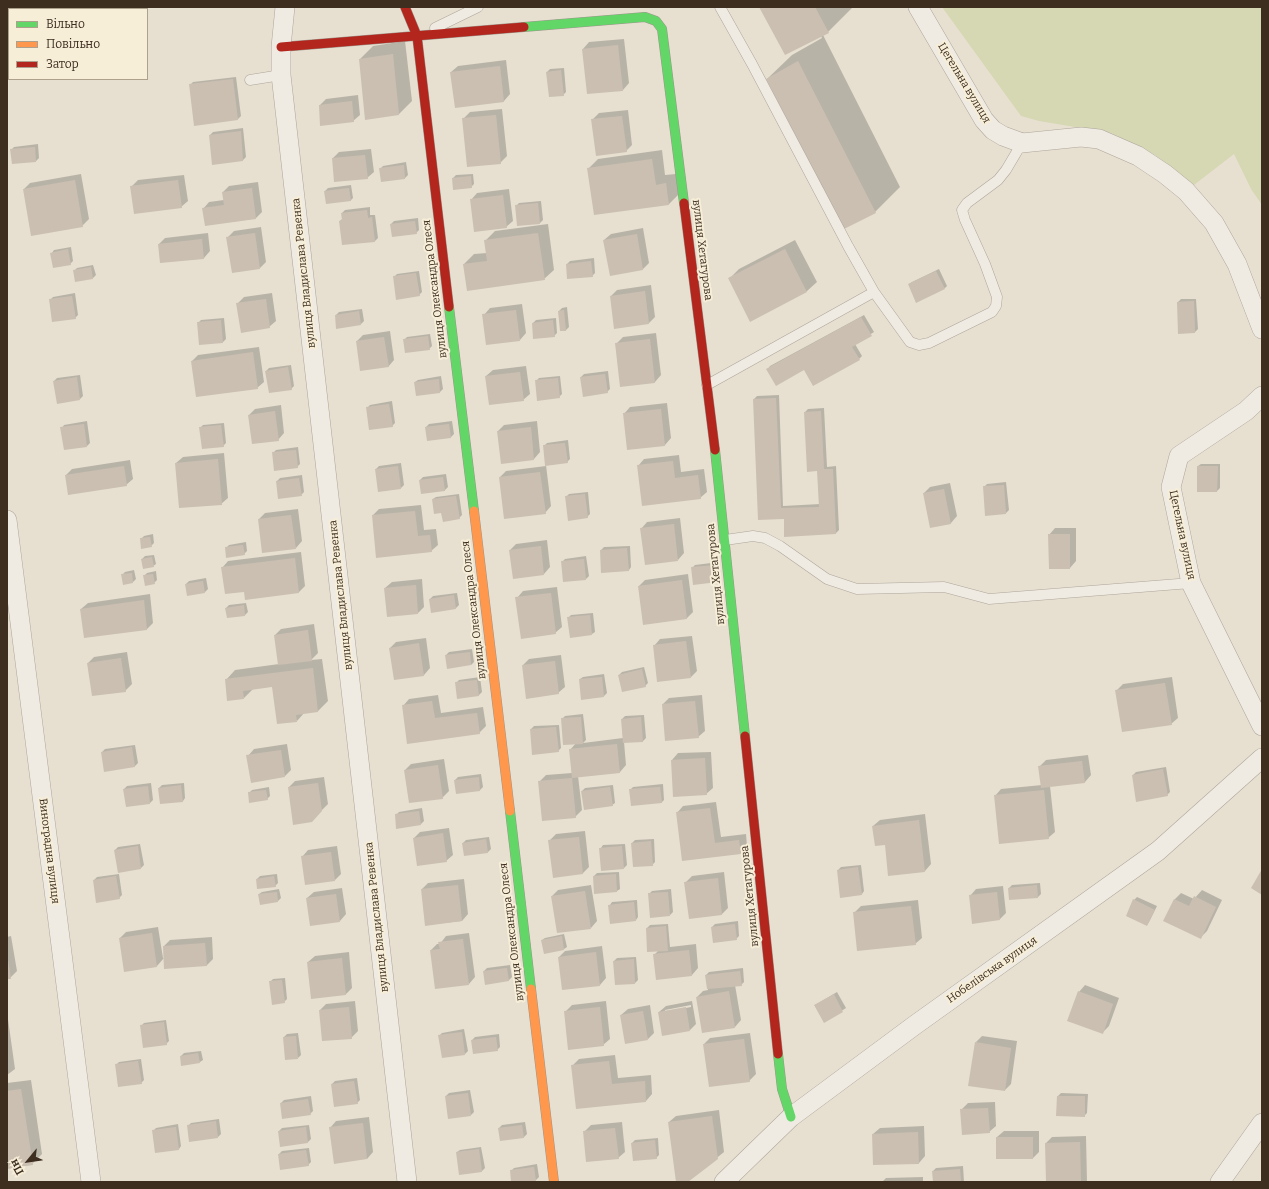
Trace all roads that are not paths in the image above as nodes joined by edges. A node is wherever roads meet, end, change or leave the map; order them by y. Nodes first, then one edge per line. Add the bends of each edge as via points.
1 (285, 7) edge
2 (405, 7) edge
3 (478, 7) edge
4 (720, 7) edge
5 (918, 7) edge
6 (417, 36) junction
7 (281, 46) junction
8 (281, 75) junction
9 (250, 80) dead end
10 (1022, 143) junction
11 (874, 292) junction
12 (1262, 328) edge
13 (707, 385) junction
14 (1262, 396) edge
15 (7, 520) edge
16 (725, 540) junction
17 (1191, 583) junction
18 (1262, 726) edge
19 (1262, 758) edge
20 (791, 1117) junction
21 (1262, 1123) edge
22 (91, 1182) edge
23 (407, 1182) edge
24 (554, 1182) edge
25 (724, 1182) edge
26 (1220, 1182) edge

1 - 7 street, вулиця Владислава Ревенка
2 - 6 street, вулиця Олександра Олеся
3 - 6 lane
4 - 11 lane
5 - 10 street, Цегельна вулиця via 984,120 993,130
6 - 7 street
6 - 13 street, вулиця Хетагурова via 645,16 656,21 662,29
6 - 24 street, вулиця Олександра Олеся
7 - 8 street, вулиця Владислава Ревенка
8 - 9 lane
8 - 23 street, вулиця Владислава Ревенка
10 - 11 lane via 998,180 967,203 962,210 986,264 996,297 996,306 992,312 929,344 919,345 910,342
10 - 12 street, Цегельна вулиця via 1081,136 1099,139 1138,156 1165,174 1186,191 1214,223 1237,264
11 - 13 lane
13 - 16 street, вулиця Хетагурова
14 - 17 street, Цегельна вулиця via 1246,411 1179,456 1171,487
15 - 22 street, Виноградна вулиця
16 - 17 lane via 753,536 765,538 827,579 857,589 944,587 989,599
16 - 20 street, вулиця Хетагурова via 782,1089
17 - 18 street, Цегельна вулиця
19 - 20 street, Нобелівська вулиця via 1158,851 920,1021
20 - 25 street, Нобелівська вулиця
21 - 26 street

